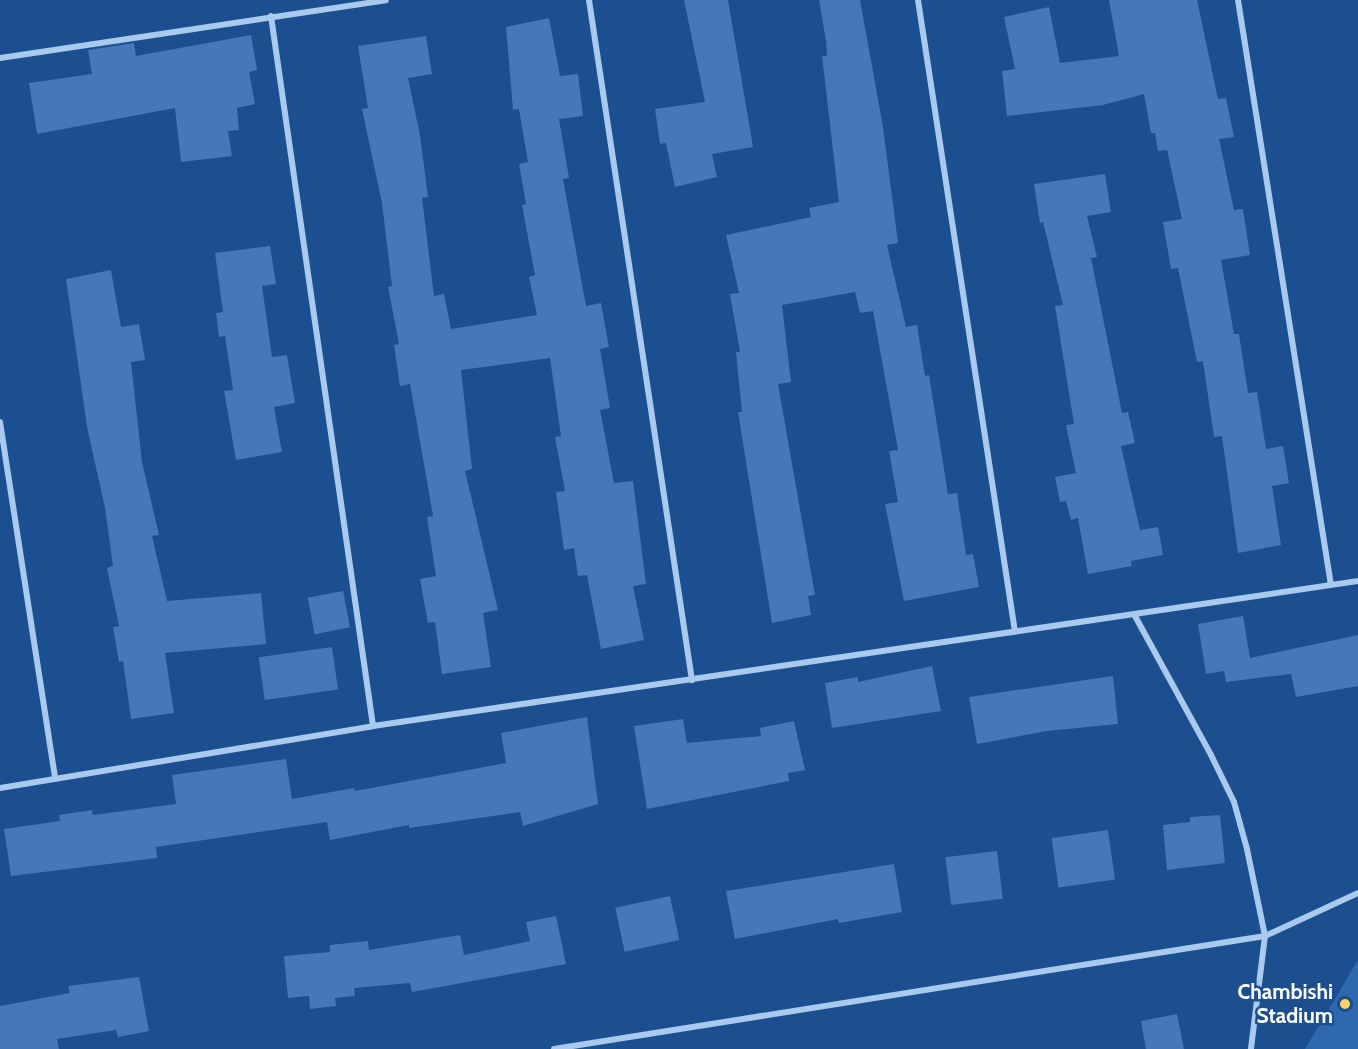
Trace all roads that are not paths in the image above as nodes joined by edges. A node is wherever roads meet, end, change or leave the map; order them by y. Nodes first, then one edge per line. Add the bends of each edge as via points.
1 (386, 0) edge
2 (589, 0) edge
3 (918, 0) edge
4 (1238, 0) edge
5 (271, 16) junction
6 (0, 58) edge
7 (0, 422) edge
8 (1358, 581) edge
9 (1331, 585) junction
10 (1135, 616) junction
11 (1014, 632) junction
12 (692, 680) junction
13 (373, 726) junction
14 (55, 779) junction
15 (0, 788) edge
16 (1358, 893) edge
17 (1265, 936) junction
18 (554, 1049) edge
19 (1251, 1049) edge

1 - 5 street
2 - 12 street
3 - 11 street
4 - 9 street
5 - 6 street
5 - 13 street
7 - 14 street
8 - 9 street
9 - 10 street
10 - 11 street
10 - 17 street via 1234,802
11 - 12 street
12 - 13 street
13 - 14 street
14 - 15 street
16 - 17 street
17 - 18 street
17 - 19 street

